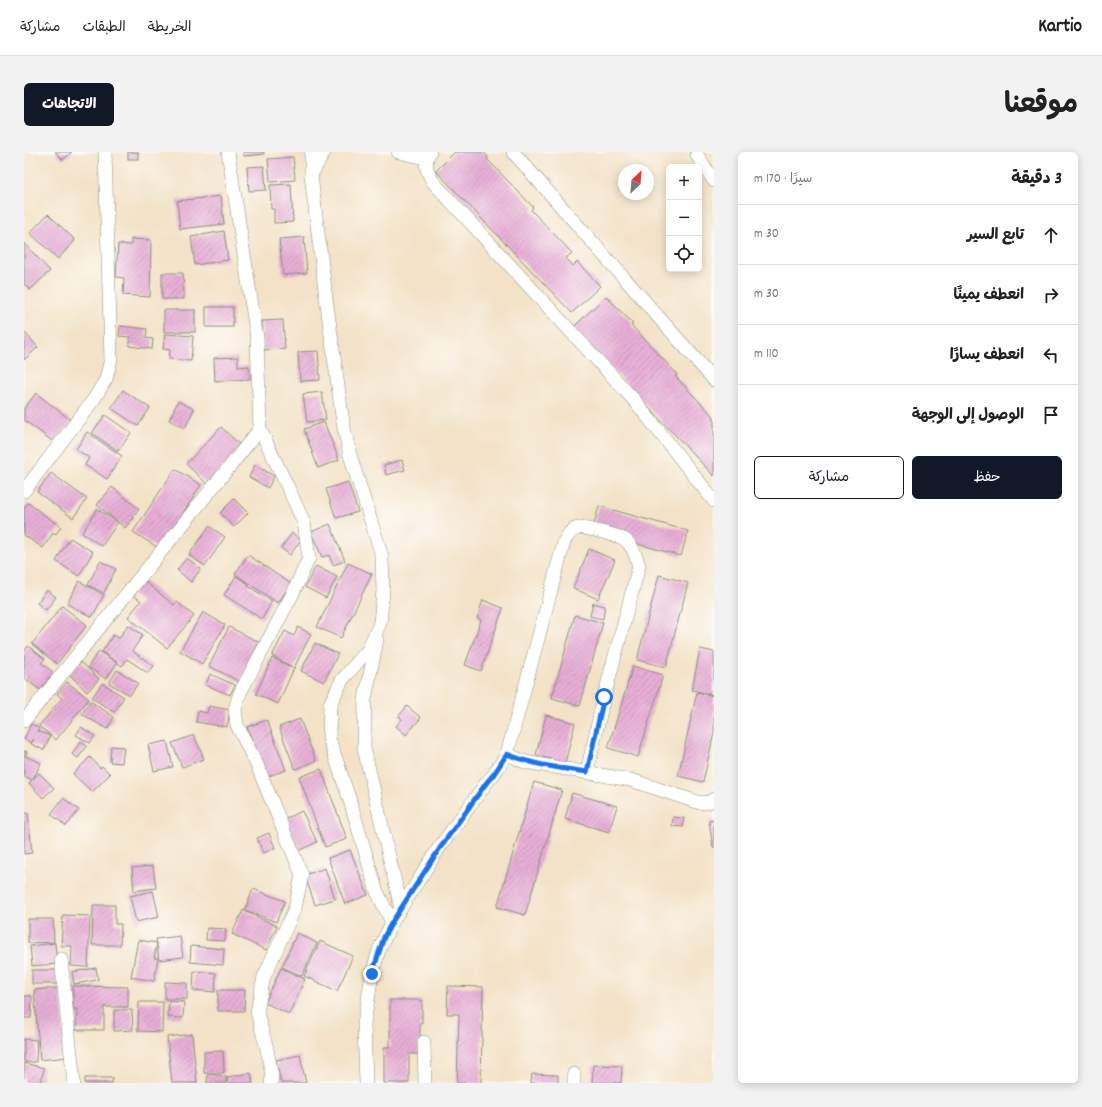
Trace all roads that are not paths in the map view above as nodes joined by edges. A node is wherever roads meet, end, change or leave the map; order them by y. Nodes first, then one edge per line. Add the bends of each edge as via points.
1 (105, 152) edge
2 (228, 152) edge
3 (311, 152) edge
4 (324, 152) edge
5 (398, 152) edge
6 (513, 152) edge
7 (697, 152) edge
8 (428, 155) edge
9 (312, 175) junction
10 (714, 181) edge
11 (714, 380) edge
12 (260, 429) junction
13 (24, 491) edge
14 (714, 501) edge
15 (380, 623) junction
16 (24, 721) edge
17 (507, 754) junction
18 (587, 772) junction
19 (714, 799) edge
20 (401, 908) junction
21 (392, 922) junction
22 (61, 959) dead end
23 (424, 1042) dead end
24 (74, 1083) edge
25 (271, 1083) edge
26 (366, 1083) edge
27 (426, 1083) edge

1 - 13 street via 111,359 106,379 94,399
2 - 12 street via 257,338
3 - 9 street
4 - 9 street
5 - 8 street
6 - 11 street
7 - 10 street
8 - 14 street via 427,172 434,182 635,401
9 - 15 street via 343,423 350,455 382,556 383,591
12 - 16 street
12 - 25 street via 304,523 309,558 240,693 235,709 238,725 302,875 295,908 264,977 257,1012 268,1049
15 - 20 street via 365,700 364,748
15 - 21 street via 368,650 342,680 330,704 329,738 377,892
17 - 18 street via 525,762
17 - 18 street via 564,542 569,532 579,528 594,530 624,539 634,550 639,566
17 - 20 street
18 - 19 street via 631,780 700,803
20 - 21 street
21 - 26 street via 372,974 364,1024
22 - 24 street
23 - 27 street

